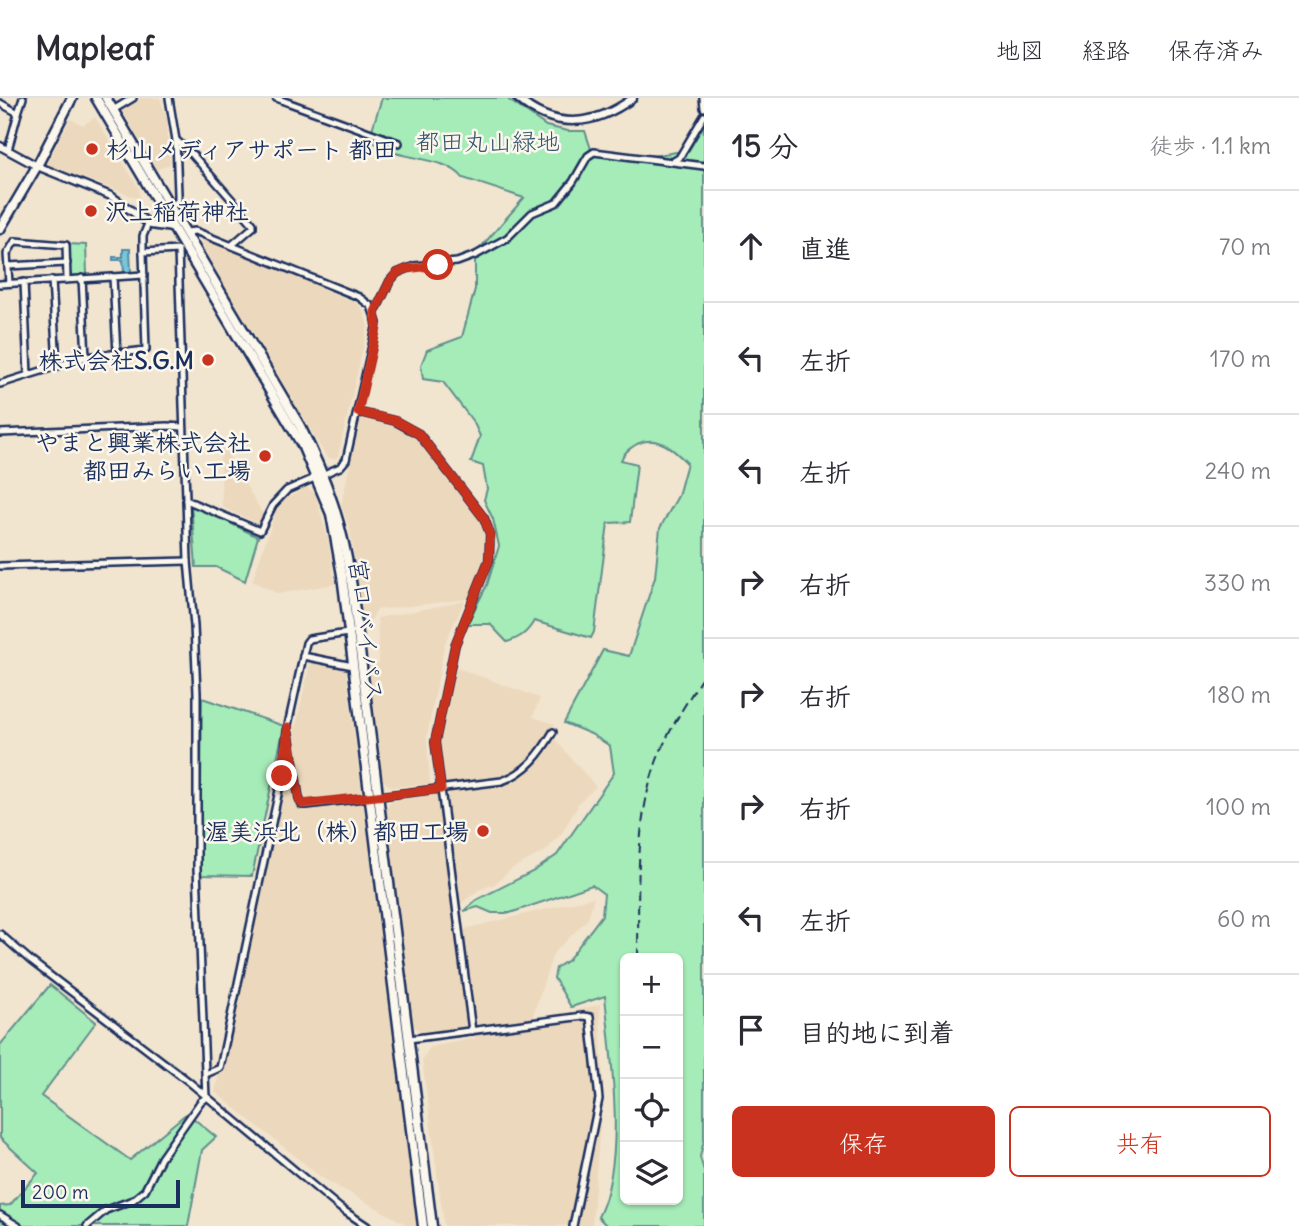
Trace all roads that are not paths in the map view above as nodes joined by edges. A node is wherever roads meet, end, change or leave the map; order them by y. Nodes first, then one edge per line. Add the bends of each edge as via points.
1 (23, 98) edge
2 (72, 98) edge
3 (96, 98) edge
4 (106, 98) edge
5 (133, 98) edge
6 (169, 98) edge
7 (276, 98) edge
8 (517, 98) edge
9 (633, 98) edge
10 (703, 98) edge
11 (0, 103) edge
12 (704, 108) edge
13 (113, 110) junction
14 (18, 113) junction
15 (704, 116) edge
16 (176, 140) junction
17 (398, 143) dead end
18 (0, 146) edge
19 (8, 150) junction
20 (671, 162) junction
21 (37, 166) junction
22 (704, 166) edge
23 (171, 206) junction
24 (4, 216) edge
25 (148, 224) junction
26 (172, 228) junction
27 (0, 229) edge
28 (187, 232) junction
29 (232, 246) junction
30 (143, 252) junction
31 (66, 263) junction
32 (8, 266) junction
33 (144, 275) junction
34 (113, 277) junction
35 (82, 278) junction
36 (68, 279) junction
37 (52, 281) junction
38 (24, 282) junction
39 (9, 283) junction
40 (0, 284) edge
41 (375, 312) junction
42 (117, 354) junction
43 (86, 356) junction
44 (57, 365) junction
45 (28, 374) junction
46 (0, 384) edge
47 (358, 412) junction
48 (183, 427) junction
49 (0, 433) edge
50 (321, 477) junction
51 (186, 500) junction
52 (188, 561) junction
53 (0, 566) edge
54 (348, 633) junction
55 (303, 656) junction
56 (353, 666) junction
57 (288, 727) junction
58 (553, 732) dead end
59 (441, 789) junction
60 (374, 797) junction
61 (0, 934) edge
62 (471, 1031) junction
63 (409, 1039) junction
64 (206, 1074) junction
65 (206, 1098) junction
66 (0, 1215) edge
67 (18, 1226) edge
68 (88, 1226) edge
69 (367, 1226) edge
70 (423, 1226) edge
71 (432, 1226) edge
72 (573, 1226) edge

1 - 14 street
2 - 21 highway
3 - 26 highway, 宮口バイパス
4 - 13 highway, 宮口バイパス
5 - 13 street
6 - 16 street
7 - 17 street
8 - 9 street via 536,112 575,122 614,112
10 - 12 street
11 - 14 street
13 - 23 highway, 宮口バイパス
14 - 19 street
15 - 20 street via 679,158
16 - 23 street via 178,201
16 - 29 street via 253,224
18 - 19 street
19 - 21 street
20 - 22 street
20 - 41 street via 594,152 556,203 532,213 507,238 466,259 397,273
21 - 24 highway
21 - 25 street via 111,195
23 - 28 highway, 宮口バイパス
24 - 27 highway
25 - 26 street
25 - 30 street
26 - 50 highway, 宮口バイパス
28 - 29 street
28 - 50 highway, 宮口バイパス via 300,426
29 - 41 street via 359,297
30 - 33 street
30 - 48 street via 178,250
31 - 32 street
31 - 32 street via 66,245 15,241 7,254
31 - 36 street
32 - 39 street
33 - 34 street
33 - 42 street via 145,350
34 - 35 street
34 - 42 street
35 - 36 street
35 - 43 street
36 - 37 street
37 - 38 street
37 - 44 street
38 - 39 street
38 - 45 street
39 - 40 street
41 - 47 street via 377,327
42 - 43 street
43 - 44 street
44 - 45 street
45 - 46 street
47 - 50 street via 346,460
47 - 59 street via 396,421 419,434 484,518 490,534 489,560 455,645 435,742
48 - 49 street
48 - 51 street
50 - 51 street via 281,495 260,531
50 - 54 highway, 宮口バイパス via 341,565
50 - 60 highway, 宮口バイパス via 346,545
51 - 52 street
52 - 53 street
52 - 64 street via 194,626
54 - 55 street via 309,639
54 - 56 highway, 宮口バイパス
55 - 56 street
55 - 57 street
56 - 60 highway, 宮口バイパス
57 - 60 street via 302,804
57 - 64 street via 282,776 220,1068
58 - 59 street via 539,755 515,775
59 - 60 street
59 - 62 street
60 - 63 highway, 宮口バイパス
60 - 70 highway, 宮口バイパス
61 - 65 street
62 - 63 street
62 - 72 street via 583,1016 592,1019 599,1098
63 - 71 highway, 宮口バイパス
64 - 65 street
65 - 68 street via 161,1158 145,1190 106,1210
65 - 69 street
66 - 67 street

